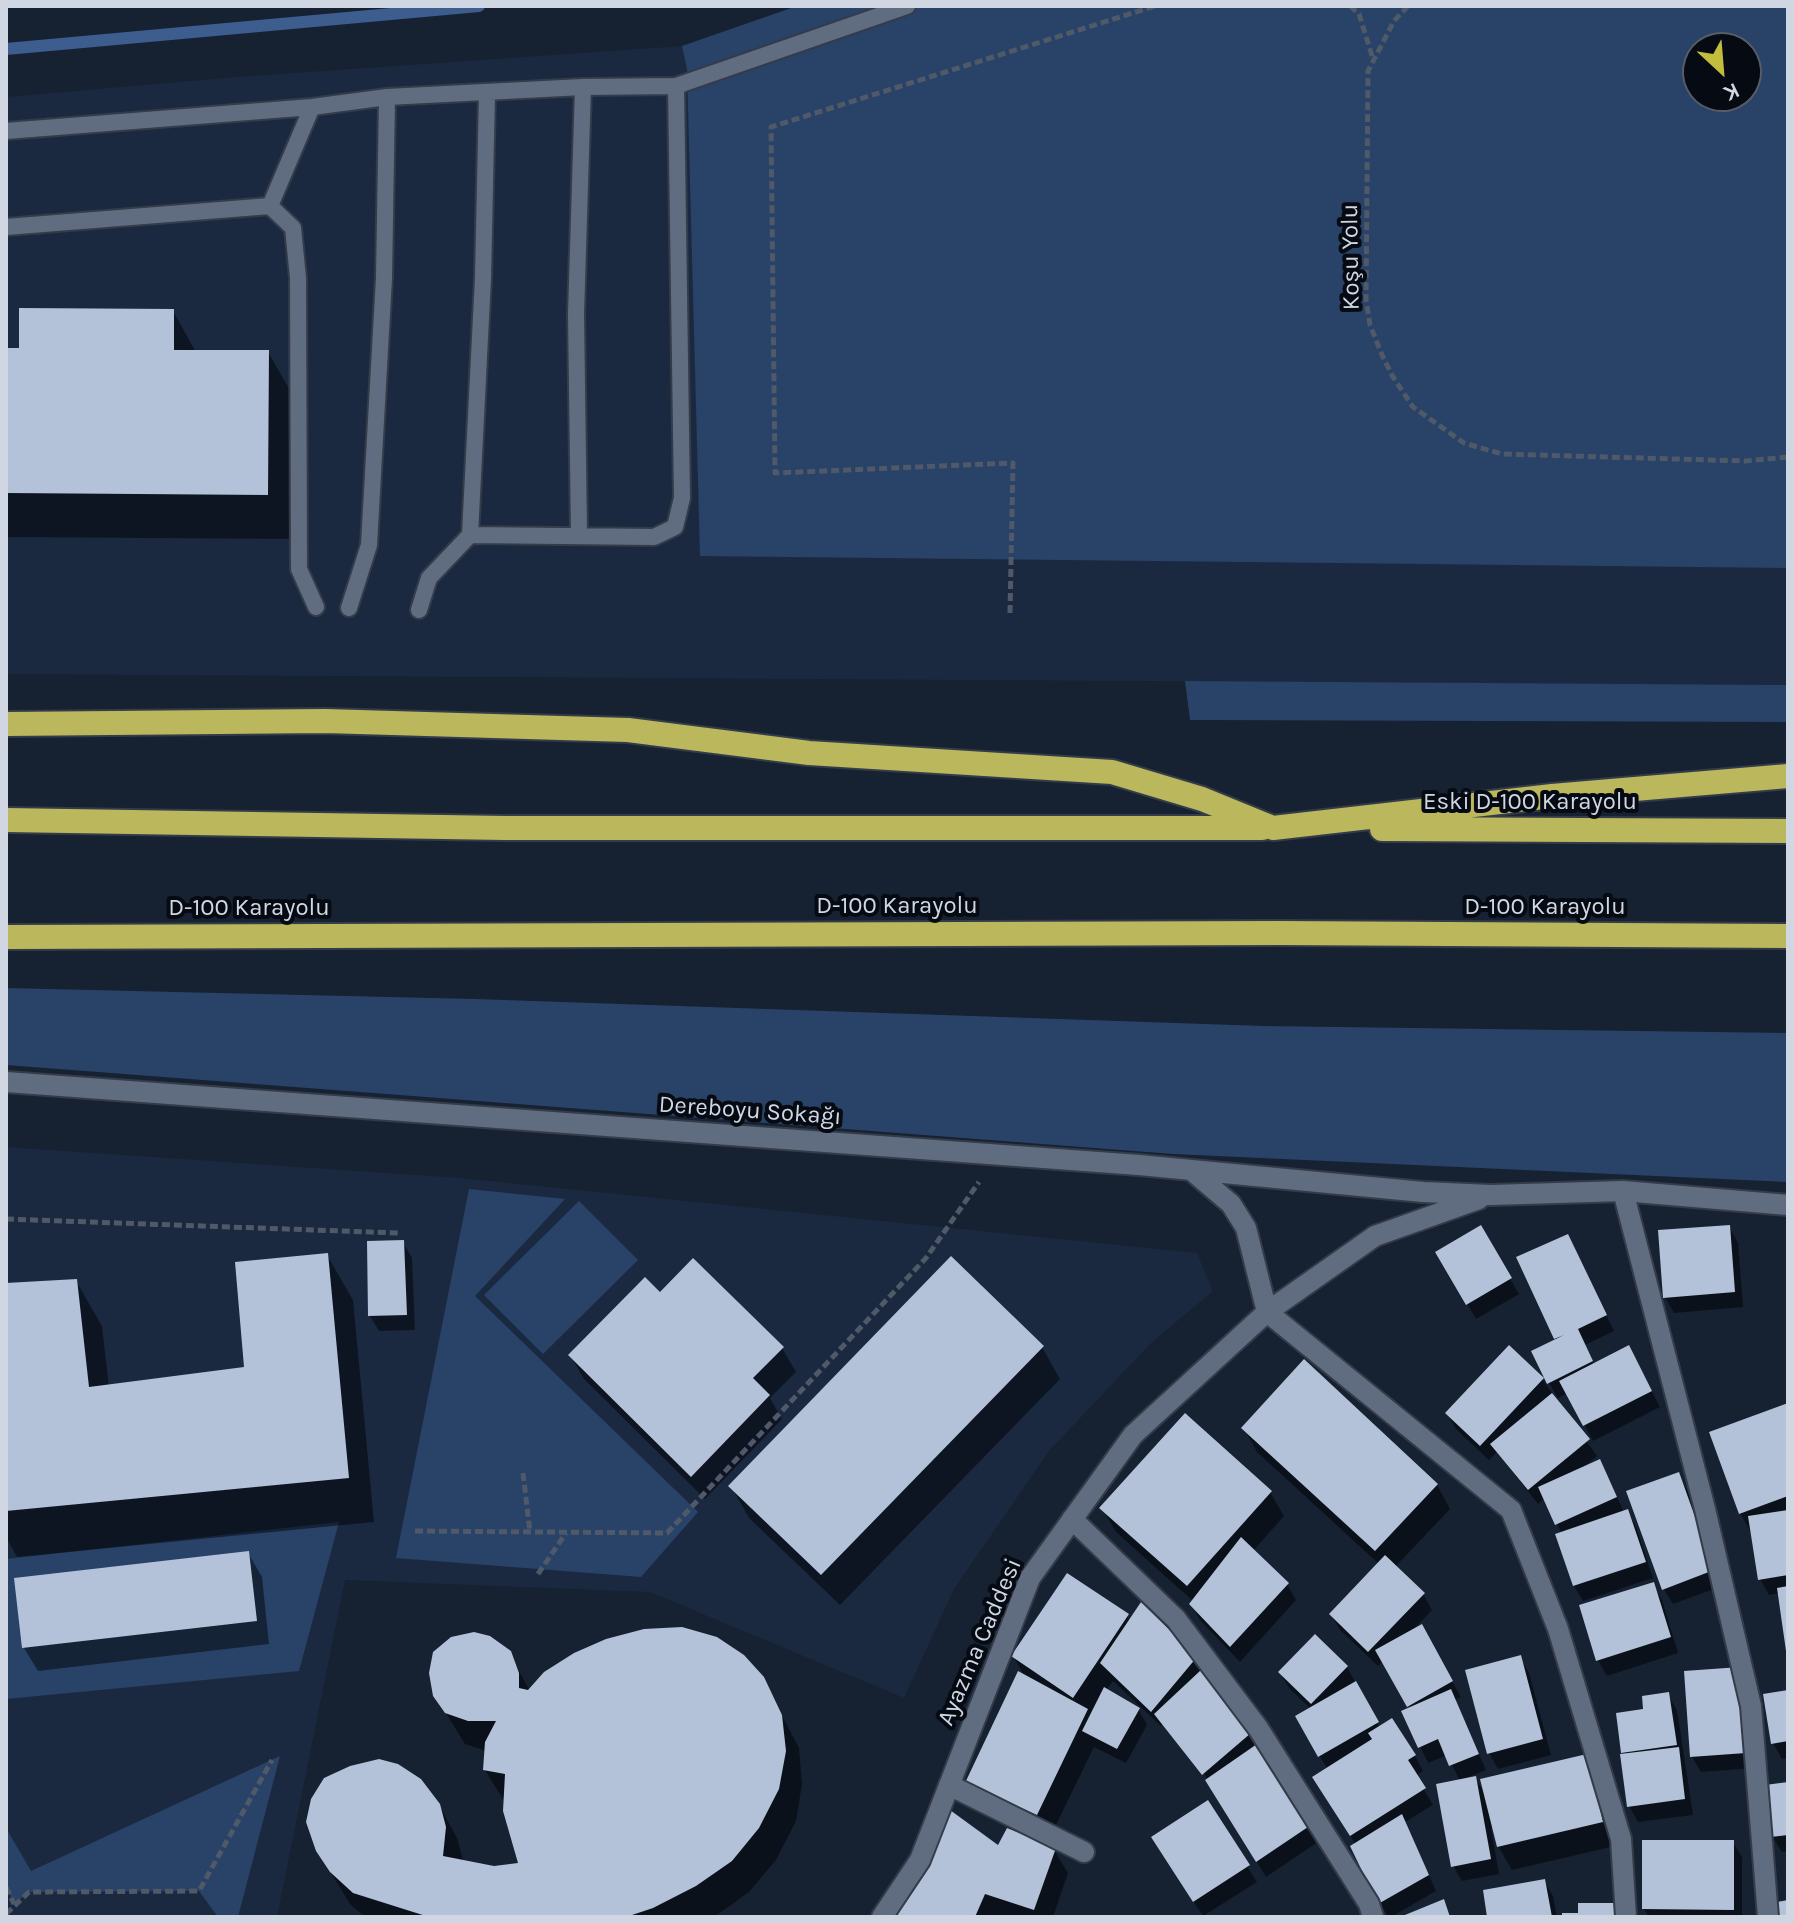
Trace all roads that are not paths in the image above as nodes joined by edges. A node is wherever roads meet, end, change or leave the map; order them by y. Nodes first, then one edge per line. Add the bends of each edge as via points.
1 (907, 6) edge
2 (676, 86) junction
3 (583, 87) junction
4 (487, 92) junction
5 (387, 97) junction
6 (312, 107) junction
7 (6, 131) edge
8 (270, 206) junction
9 (6, 227) edge
10 (579, 534) junction
11 (470, 535) junction
12 (316, 607) dead end
13 (349, 608) dead end
14 (419, 610) dead end
15 (6, 724) edge
16 (1788, 776) edge
17 (1788, 790) edge
18 (1552, 796) junction
19 (6, 820) edge
20 (1273, 828) junction
21 (1788, 831) edge
22 (1788, 936) edge
23 (6, 937) edge
24 (6, 1082) edge
25 (1191, 1170) junction
26 (1623, 1191) junction
27 (1491, 1195) junction
28 (1788, 1205) edge
29 (1267, 1312) junction
30 (1072, 1519) junction
31 (949, 1785) junction
32 (1084, 1852) dead end
33 (882, 1917) edge
34 (1373, 1917) edge
35 (1626, 1917) edge
36 (1768, 1917) edge

1 - 2 lane
2 - 3 lane
2 - 10 lane via 682,498 675,527 654,537
3 - 4 lane
3 - 10 lane via 576,314
4 - 5 lane
4 - 11 lane
5 - 6 lane
5 - 13 lane via 384,278 369,545
6 - 7 lane
6 - 8 lane
8 - 9 lane
8 - 12 lane via 293,228 298,278 299,569
10 - 11 lane
11 - 14 lane via 429,578
15 - 20 highway via 325,721 628,730 809,753 1112,772 1202,799
16 - 18 highway
17 - 18 highway
18 - 20 highway
19 - 20 highway via 505,828
20 - 21 highway, Eski D-100 Karayolu
22 - 23 highway, D-100 Karayolu
24 - 25 street, Dereboyu Sokağı
25 - 27 street, Dereboyu Sokağı
25 - 29 street via 1231,1204 1246,1228
26 - 27 street
26 - 28 street
26 - 36 street via 1751,1706
27 - 29 street, Ayazma Caddesi via 1375,1236
29 - 30 street, Ayazma Caddesi via 1133,1435
29 - 35 street via 1511,1510 1558,1629 1621,1839
30 - 31 street, Ayazma Caddesi via 1030,1578
30 - 34 street via 1176,1619 1258,1728
31 - 32 street
31 - 33 street, Ayazma Caddesi via 920,1860

